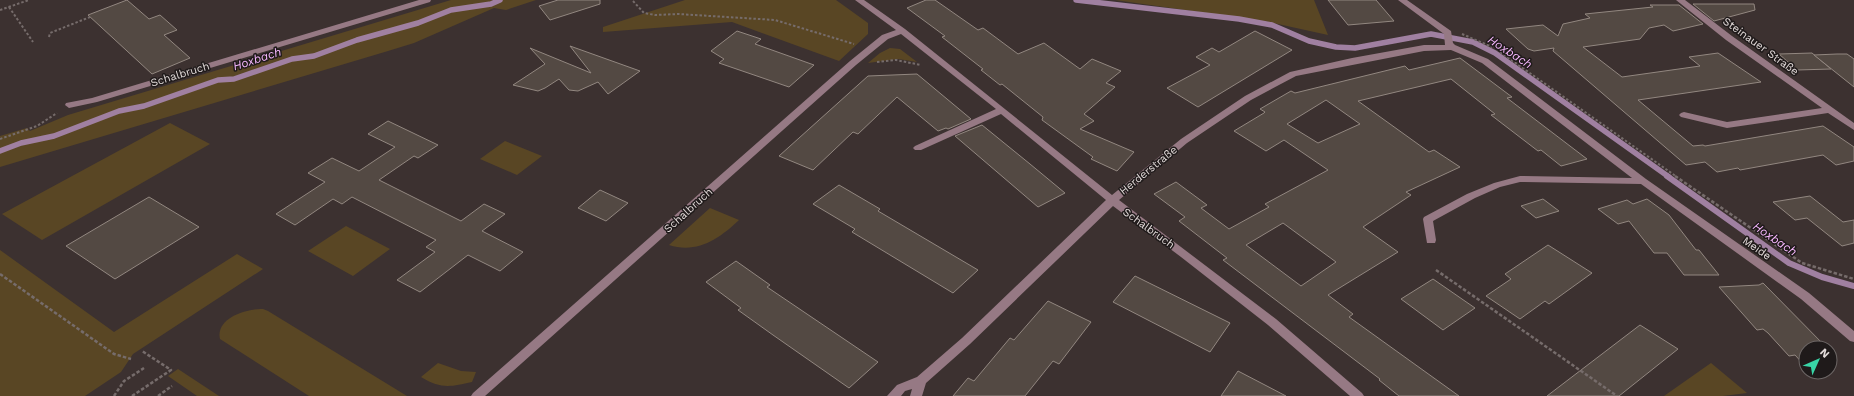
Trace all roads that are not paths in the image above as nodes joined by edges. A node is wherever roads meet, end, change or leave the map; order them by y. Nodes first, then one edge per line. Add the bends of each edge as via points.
1 (427, 0) edge
2 (859, 0) edge
3 (1402, 0) edge
4 (1680, 0) edge
5 (902, 31) junction
6 (1451, 46) junction
7 (1424, 48) joint
8 (69, 105) road end
9 (1002, 110) junction
10 (1829, 110) junction
11 (1684, 115) dead end
12 (1854, 127) edge
13 (918, 148) dead end
14 (1643, 181) junction
15 (1112, 200) junction
16 (1431, 240) dead end
17 (1854, 338) edge
18 (921, 380) junction
19 (477, 396) edge
20 (892, 396) edge
21 (916, 396) edge
22 (1358, 396) edge

1 - 8 street, Schalbruch via 94,100
2 - 5 street, Schalbruch
3 - 6 street via 1446,31
4 - 10 street, Steinauer Straße
5 - 9 street, Schalbruch
5 - 19 street, Schalbruch via 885,37 852,63
6 - 7 street, Meide
6 - 14 street, Meide via 1485,61
7 - 15 street, Herderstraße via 1292,74 1248,98 1184,141
9 - 13 street
9 - 15 street, Schalbruch
10 - 11 street via 1728,125
10 - 12 street, Steinauer Straße
14 - 16 street via 1520,180 1497,185 1428,219
14 - 17 street, Meide via 1805,296
15 - 18 street, Herderstraße via 966,341
15 - 22 street, Schalbruch via 1272,322
18 - 20 street, Herderstraße via 901,388
18 - 21 street

